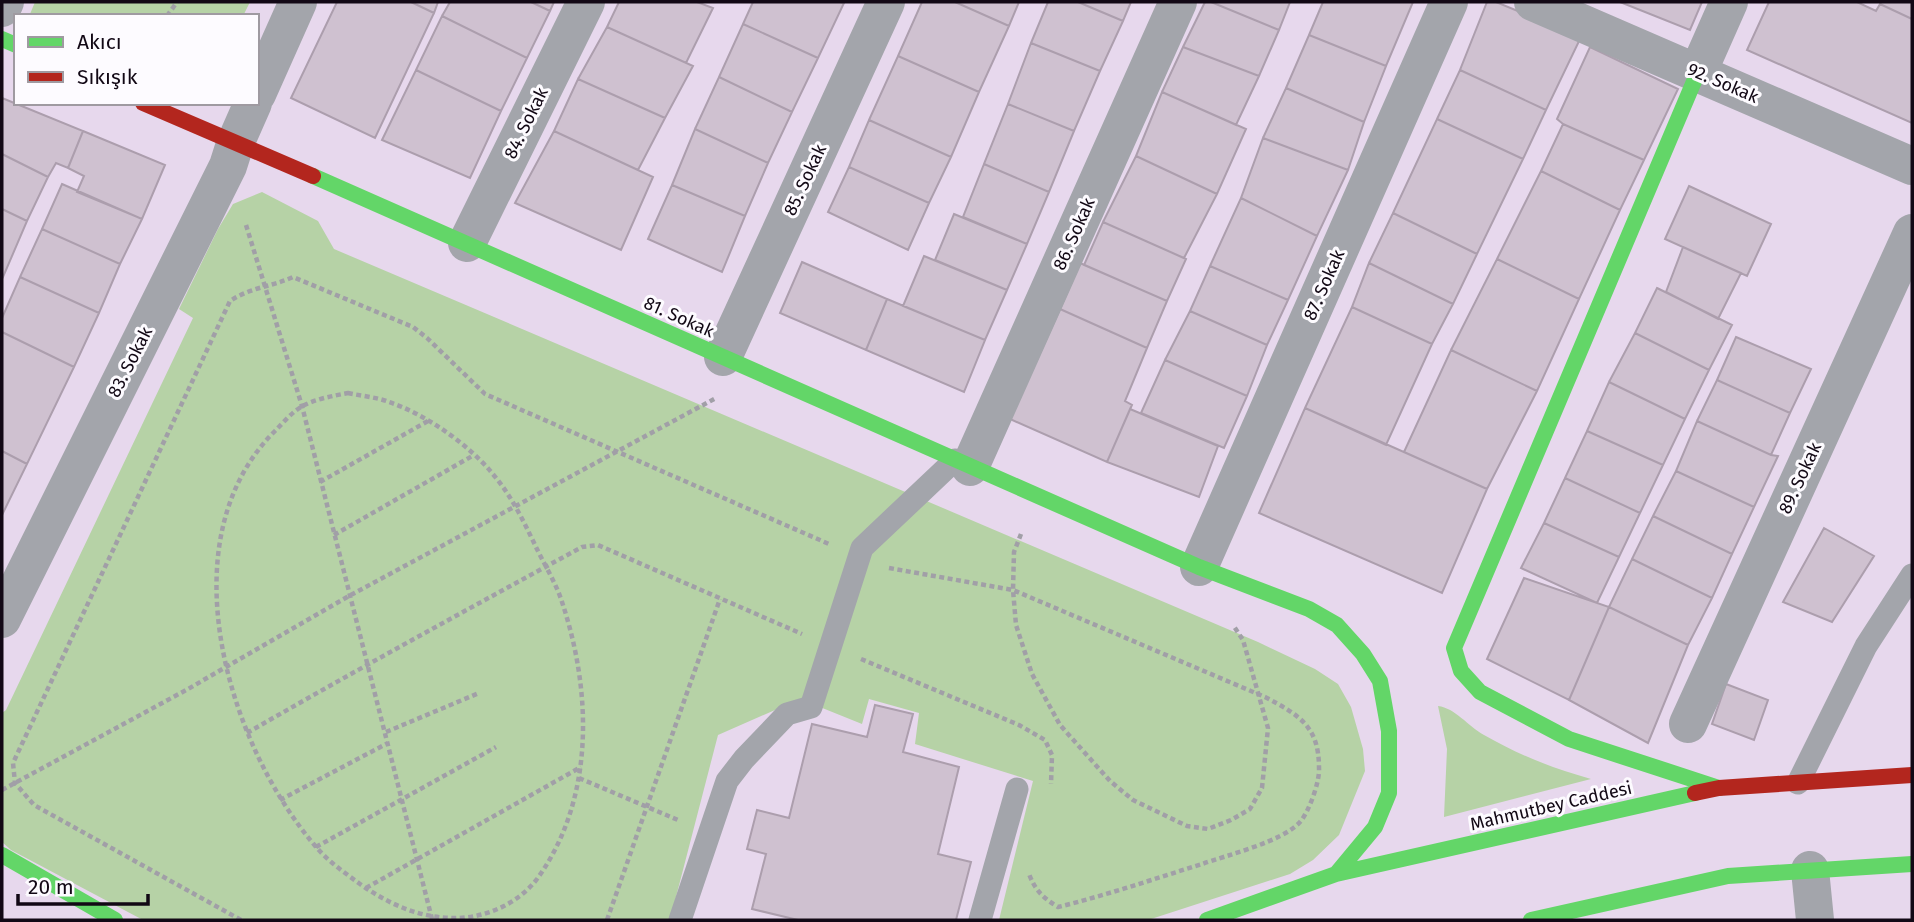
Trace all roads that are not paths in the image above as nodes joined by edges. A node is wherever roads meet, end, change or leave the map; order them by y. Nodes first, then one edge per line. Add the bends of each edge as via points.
1 (5, 2) edge
2 (298, 2) edge
3 (586, 2) edge
4 (886, 2) edge
5 (1178, 2) edge
6 (1449, 2) edge
7 (1533, 2) edge
8 (1729, 2) edge
9 (2, 8) edge
10 (1698, 72) junction
11 (259, 90) edge
12 (146, 105) edge
13 (252, 105) edge
14 (232, 155) junction
15 (1912, 166) edge
16 (1912, 233) edge
17 (467, 243) junction
18 (723, 358) junction
19 (963, 464) junction
20 (1199, 567) junction
21 (1912, 575) edge
22 (2, 619) edge
23 (1688, 724) dead end
24 (1912, 775) edge
25 (1798, 783) junction
26 (1719, 788) junction
27 (1017, 789) dead end
28 (2, 855) edge
29 (1912, 864) edge
30 (1810, 870) junction
31 (1336, 874) junction
32 (115, 920) edge
33 (680, 920) edge
34 (980, 920) edge
35 (1207, 920) edge
36 (1531, 920) edge
37 (1815, 920) edge

1 - 9 street
2 - 11 street
3 - 17 street, 84. Sokak
4 - 18 street, 85. Sokak
5 - 19 street, 86. Sokak
6 - 20 street, 87. Sokak
7 - 10 street, 92. Sokak
8 - 10 street
10 - 15 street, 92. Sokak
10 - 26 main road via 1454,648 1461,671 1480,692 1569,739
12 - 14 main road, 81. Sokak
13 - 14 street, 83. Sokak
14 - 17 main road, 81. Sokak
14 - 22 street, 83. Sokak
16 - 23 street, 89. Sokak
17 - 18 main road, 81. Sokak
18 - 19 main road, 81. Sokak
19 - 20 main road, 81. Sokak
19 - 33 lane via 862,548 811,707 787,714 727,781
20 - 31 main road, 81. Sokak via 1338,625 1380,681 1389,731 1389,793 1375,827
21 - 25 lane via 1866,646
24 - 25 main road, Mahmutbey Caddesi
25 - 26 main road, Mahmutbey Caddesi
26 - 31 main road, Mahmutbey Caddesi
27 - 34 lane
28 - 32 main road
29 - 30 main road
30 - 36 main road via 1728,876
30 - 37 street
31 - 35 main road, Mahmutbey Caddesi

